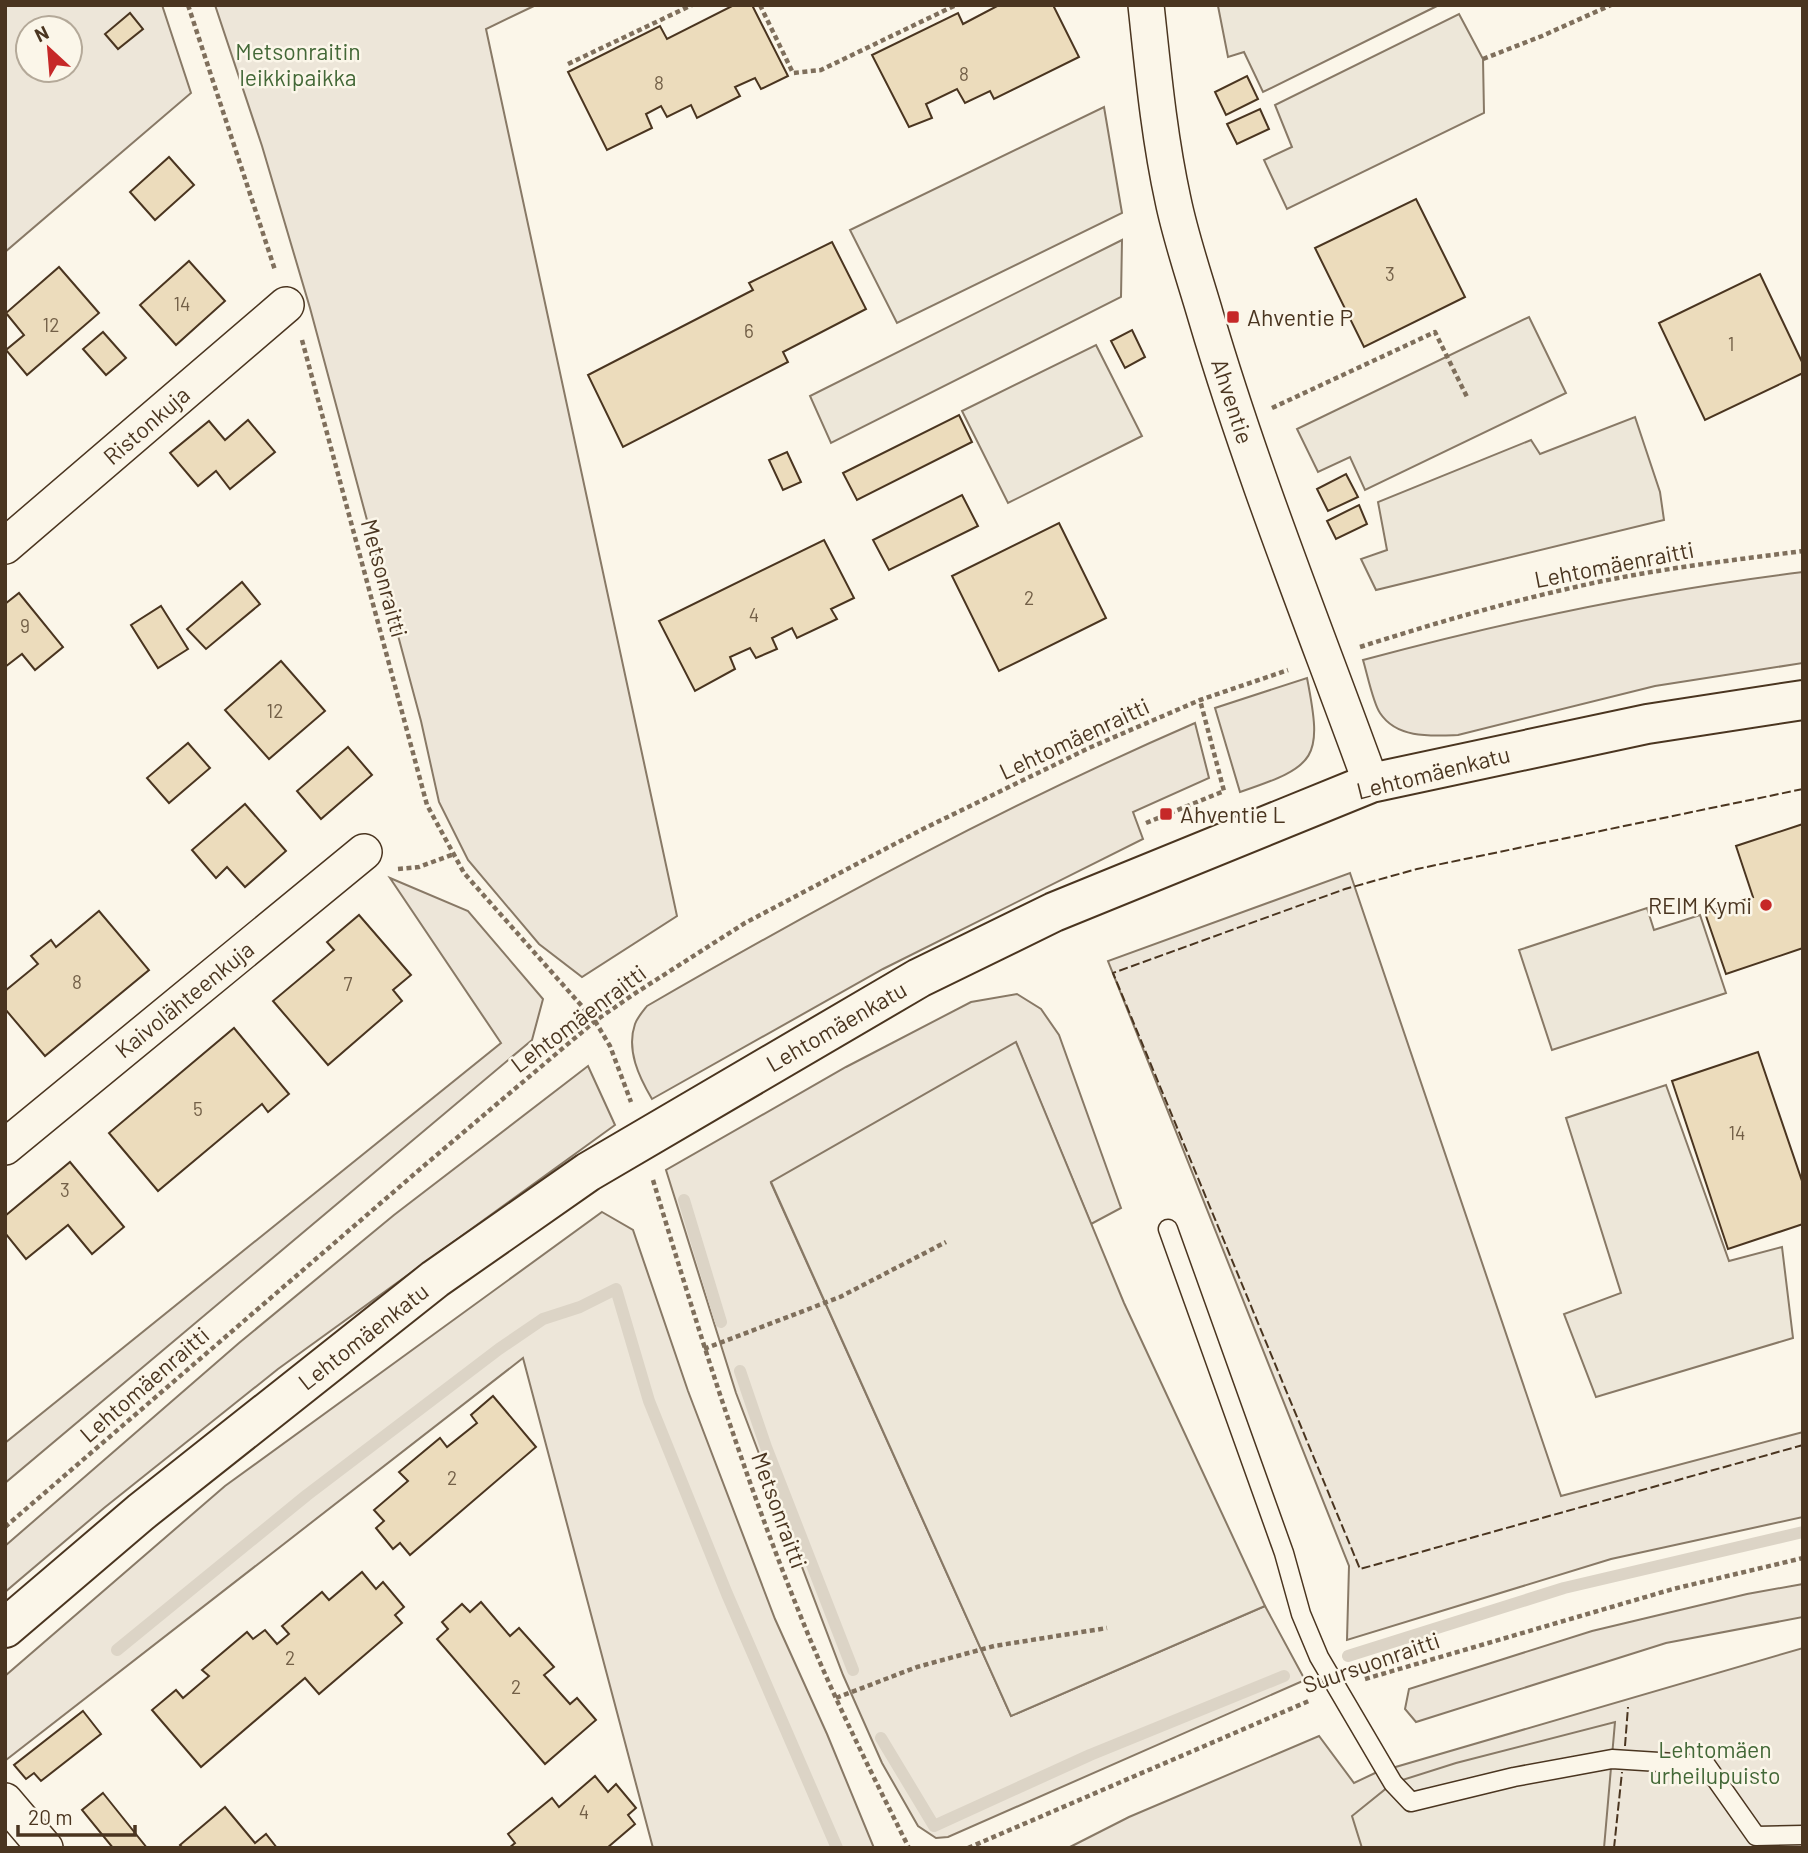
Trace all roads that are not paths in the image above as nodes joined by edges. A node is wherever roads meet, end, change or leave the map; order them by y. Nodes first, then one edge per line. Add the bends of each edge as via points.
1 (1146, 5) edge
2 (286, 305) road end
3 (5, 546) edge
4 (1803, 700) edge
5 (1371, 783) junction
6 (364, 852) road end
7 (5, 1147) edge
8 (1168, 1229) dead end
9 (5, 1628) edge
10 (5, 1801) edge
11 (1803, 1835) edge
12 (45, 1848) edge

1 - 5 street, Ahventie via 1155,97 1173,201 1194,277 1265,498
2 - 3 street, Ristonkuja
4 - 5 street, Lehtomäenkatu via 1647,724
5 - 9 street, Lehtomäenkatu via 1054,912 919,978 588,1172 435,1279 141,1512
6 - 7 street, Kaivolähteenkuja
8 - 11 lane via 1319,1657 1394,1783 1411,1802 1612,1759 1706,1765 1756,1836
10 - 12 street

